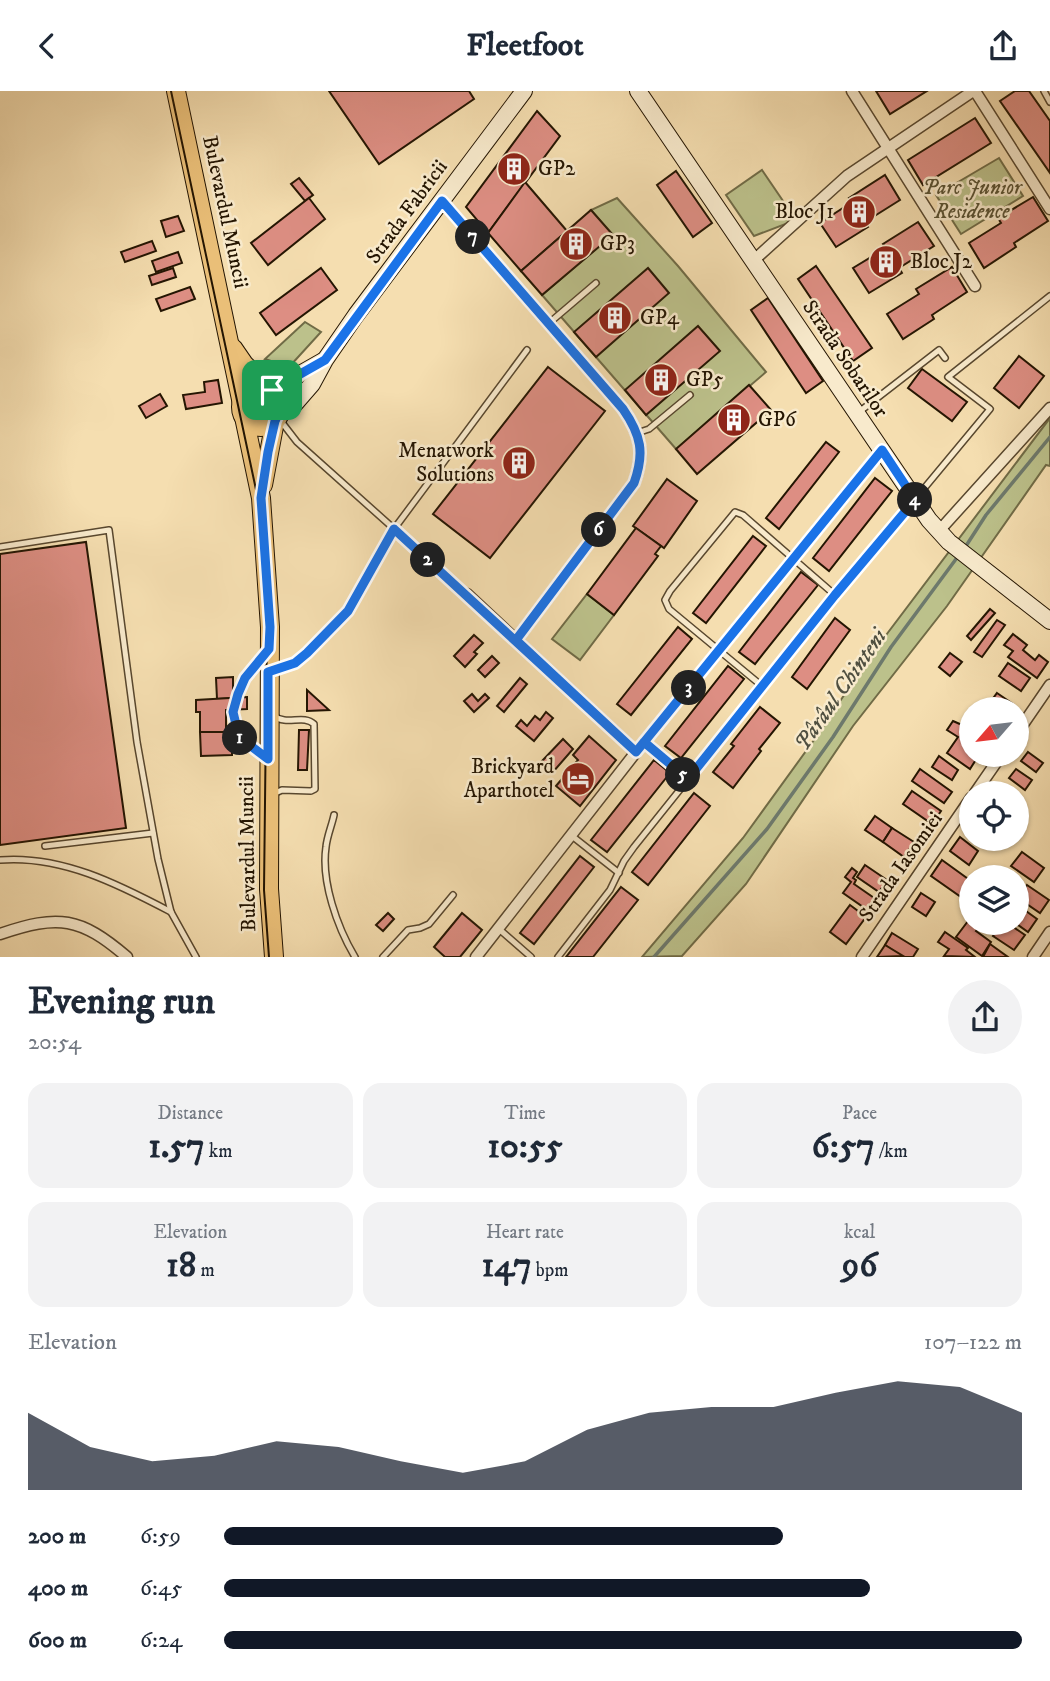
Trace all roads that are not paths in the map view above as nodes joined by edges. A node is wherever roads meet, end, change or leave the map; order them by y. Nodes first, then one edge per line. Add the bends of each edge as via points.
1 (176, 91) edge
2 (524, 91) edge
3 (638, 91) edge
4 (852, 91) edge
5 (974, 91) edge
6 (1044, 91) edge
7 (1050, 102) edge
8 (887, 148) junction
9 (442, 201) junction
10 (1050, 209) edge
11 (753, 261) junction
12 (596, 283) dead end
13 (975, 286) dead end
14 (1050, 296) edge
15 (548, 324) junction
16 (229, 342) junction
17 (527, 350) dead end
18 (945, 358) dead end
19 (325, 360) junction
20 (270, 388) junction
21 (690, 395) dead end
22 (1050, 408) edge
23 (243, 410) junction
24 (857, 414) junction
25 (278, 417) junction
26 (637, 433) junction
27 (882, 450) junction
28 (261, 498) junction
29 (915, 500) junction
30 (394, 529) junction
31 (944, 537) junction
32 (0, 547) edge
33 (794, 559) junction
34 (467, 594) joint
35 (835, 595) junction
36 (1050, 621) edge
37 (516, 640) junction
38 (269, 649) junction
39 (719, 652) junction
40 (268, 672) junction
41 (1050, 685) edge
42 (762, 686) junction
43 (268, 707) junction
44 (1029, 716) edge
45 (644, 742) junction
46 (636, 752) junction
47 (268, 759) junction
48 (688, 779) junction
49 (268, 798) junction
50 (334, 815) dead end
51 (959, 816) edge
52 (153, 833) junction
53 (572, 836) junction
54 (45, 846) dead end
55 (0, 860) edge
56 (619, 873) junction
57 (453, 895) dead end
58 (171, 912) junction
59 (498, 929) junction
60 (1050, 932) edge
61 (0, 935) edge
62 (127, 957) edge
63 (196, 957) edge
64 (274, 957) edge
65 (355, 957) edge
66 (383, 957) edge
67 (476, 957) edge
68 (531, 957) edge
69 (558, 957) edge
70 (862, 957) edge
71 (1033, 957) edge

1 - 16 main road, Bulevardul Muncii
2 - 9 street, Strada Fabricii
3 - 11 street, Strada Sobarilor
4 - 8 street
5 - 8 street
5 - 10 street
6 - 7 lane
8 - 11 street via 847,176
8 - 13 street
9 - 15 street
9 - 19 street, Strada Fabricii
11 - 24 street, Strada Sobarilor
12 - 15 lane
14 - 29 lane via 948,377 990,409
15 - 26 street via 623,409
16 - 20 main road, Bulevardul Muncii
16 - 23 main road, Bulevardul Muncii
17 - 30 lane
18 - 24 lane via 939,350
19 - 20 street, Strada Fabricii
19 - 25 street, Strada Fabricii via 312,384
20 - 23 main road via 248,392
20 - 25 main road via 281,403
21 - 26 lane via 649,429
22 - 31 street
23 - 25 main road via 249,422 260,427
23 - 28 main road, Bulevardul Muncii
24 - 27 street, Strada Sobarilor
25 - 28 main road, Bulevardul Muncii
25 - 30 lane via 297,442
26 - 37 street via 641,453 634,483
27 - 29 street, Strada Sobarilor
27 - 33 street
28 - 38 main road, Bulevardul Muncii
29 - 31 street, Strada Sobarilor
29 - 35 lane
30 - 34 lane
30 - 40 lane via 348,611 295,663
31 - 36 street, Strada Sobarilor
32 - 52 lane via 109,530
33 - 35 lane
33 - 39 street
33 - 39 lane via 743,515 735,512 728,519 665,600 669,609
34 - 37 street
35 - 42 lane
37 - 46 street
38 - 40 main road, Bulevardul Muncii
38 - 47 lane via 245,678 233,712 239,737
39 - 42 lane
39 - 45 street
40 - 43 main road, Bulevardul Muncii
41 - 44 street
42 - 48 lane
43 - 47 main road, Bulevardul Muncii
43 - 49 lane via 279,720 314,724 315,789 282,790
45 - 46 street
45 - 48 lane
46 - 53 street
47 - 49 main road, Bulevardul Muncii
48 - 56 lane
49 - 64 main road, Bulevardul Muncii
50 - 65 lane via 325,848 329,892 344,939
51 - 70 street, Strada Iasomiei
52 - 54 lane
52 - 58 lane
53 - 56 lane
53 - 59 street
55 - 58 lane via 54,863 118,884
56 - 69 lane
57 - 66 lane via 429,924 408,930
58 - 63 lane
59 - 67 street
59 - 68 lane
60 - 71 street
61 - 62 street via 58,921 101,935

